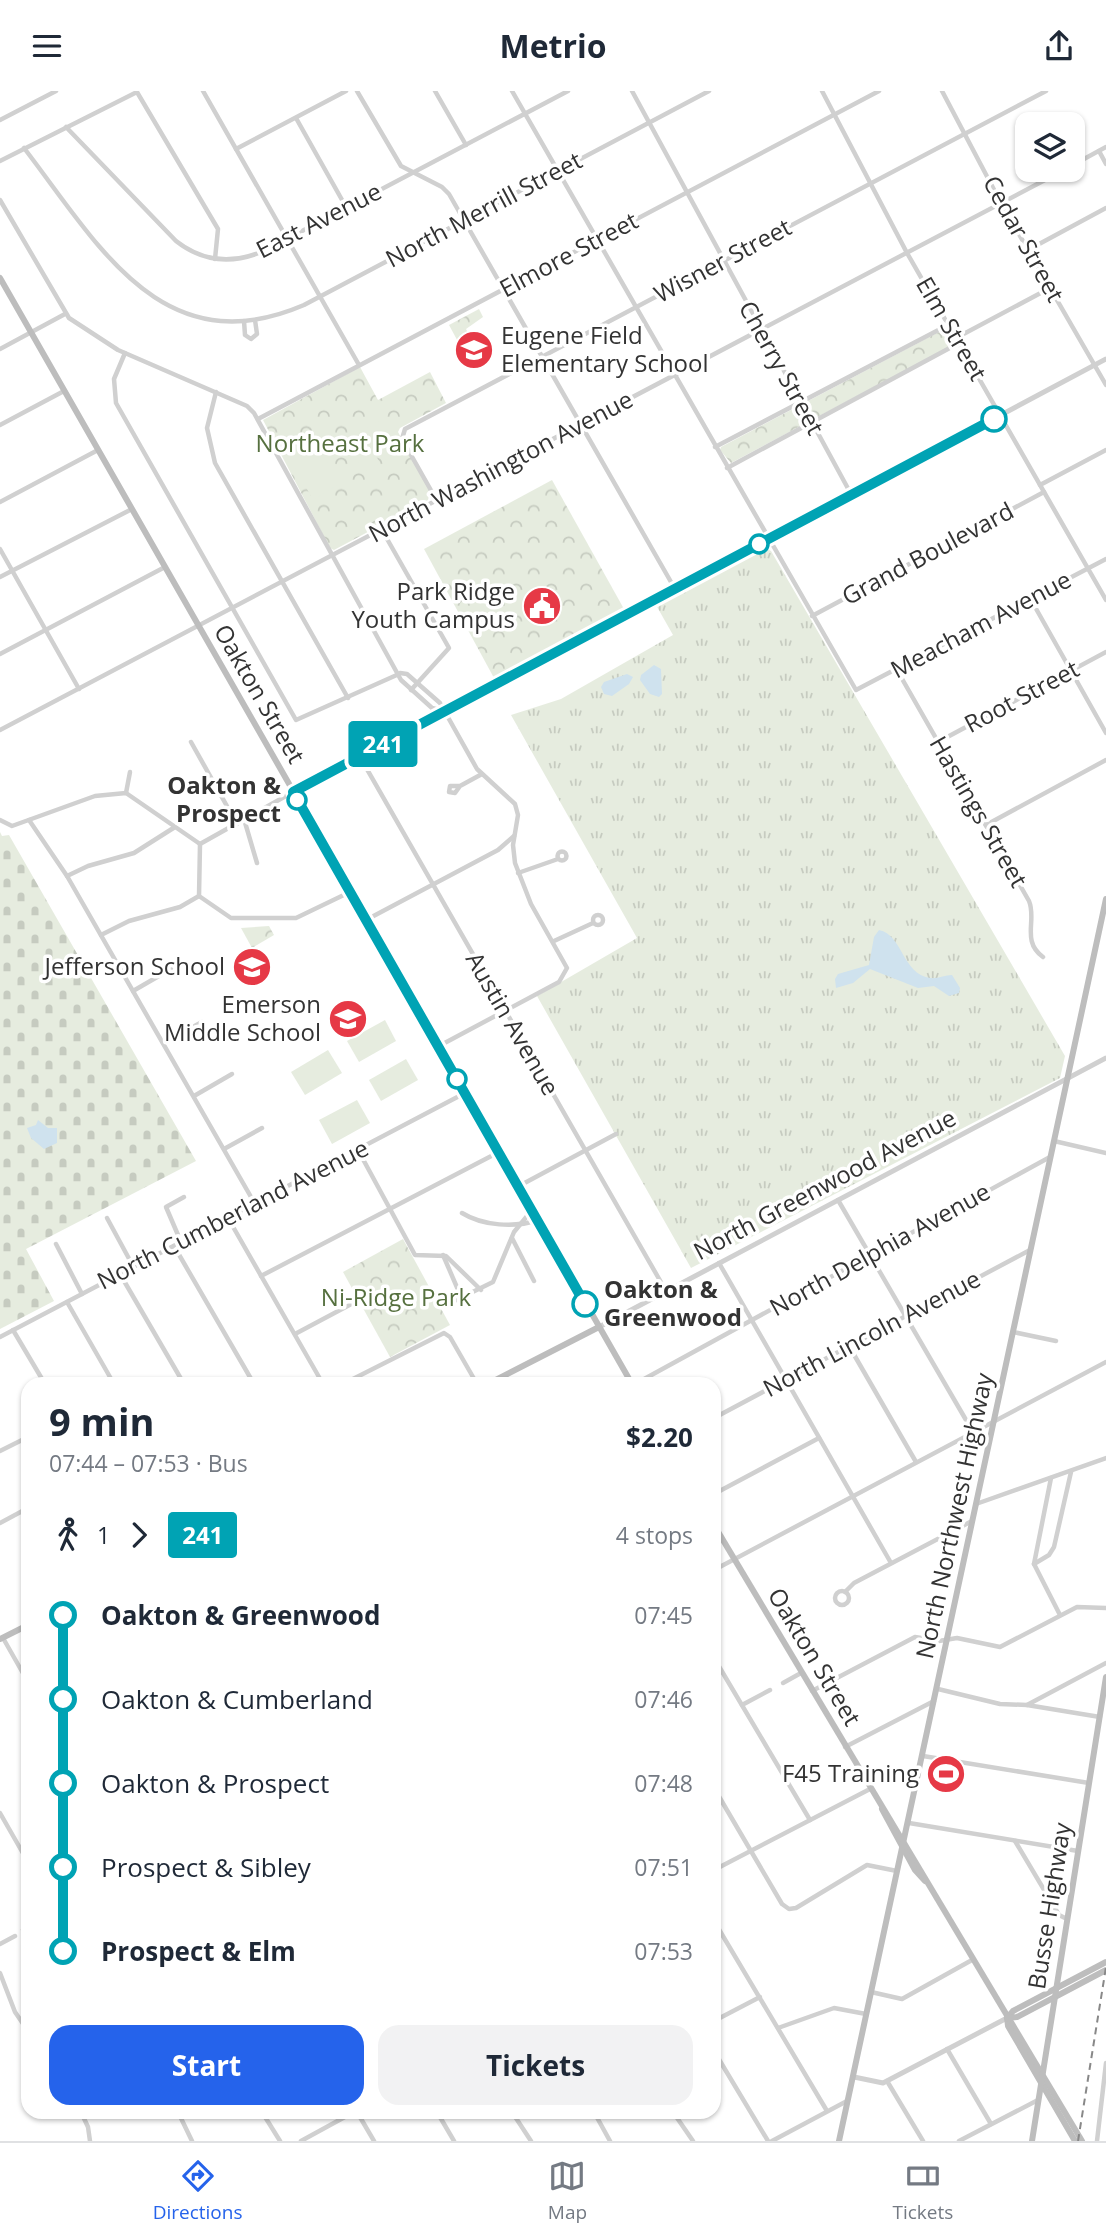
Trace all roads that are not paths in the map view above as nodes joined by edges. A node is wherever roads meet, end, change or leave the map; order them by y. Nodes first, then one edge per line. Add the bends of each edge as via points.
1 (56, 91) edge
2 (203, 91) edge
3 (346, 91) edge
4 (357, 91) edge
5 (435, 91) edge
6 (512, 91) edge
7 (568, 91) edge
8 (709, 91) edge
9 (822, 91) edge
10 (879, 91) edge
11 (942, 91) edge
12 (1046, 91) edge
13 (137, 92) edge
14 (633, 92) edge
15 (525, 114) junction
16 (834, 114) junction
17 (296, 118) junction
18 (0, 120) edge
19 (649, 123) junction
20 (66, 127) junction
21 (965, 134) junction
22 (466, 145) junction
23 (1106, 147) edge
24 (24, 148) junction
25 (236, 149) junction
26 (1099, 151) junction
27 (1085, 159) edge
28 (0, 161) edge
29 (1106, 164) edge
30 (558, 172) junction
31 (411, 173) junction
32 (1041, 182) edge
33 (871, 184) junction
34 (686, 193) junction
35 (0, 200) edge
36 (1001, 203) junction
37 (346, 207) junction
38 (1106, 208) edge
39 (464, 221) junction
40 (287, 239) junction
41 (597, 240) junction
42 (1028, 250) junction
43 (907, 253) junction
44 (215, 259) junction
45 (723, 262) junction
46 (0, 278) edge
47 (1050, 288) junction
48 (503, 289) junction
49 (320, 296) junction
50 (635, 307) junction
51 (65, 314) junction
52 (255, 320) junction
53 (244, 321) junction
54 (948, 325) junction
55 (760, 330) junction
56 (32, 332) junction
57 (958, 341) junction
58 (0, 349) edge
59 (125, 353) junction
60 (542, 356) junction
61 (1106, 359) edge
62 (359, 365) junction
63 (1095, 366) junction
64 (674, 375) junction
65 (1106, 385) edge
66 (65, 391) junction
67 (216, 392) junction
68 (800, 402) junction
69 (1000, 416) junction
70 (258, 419) junction
71 (811, 423) junction
72 (580, 424) junction
73 (0, 425) edge
74 (715, 447) junction
75 (98, 450) junction
76 (1106, 450) edge
77 (727, 468) junction
78 (1040, 485) junction
79 (1044, 492) junction
80 (851, 494) junction
81 (437, 501) junction
82 (0, 502) edge
83 (132, 509) junction
84 (382, 530) junction
85 (768, 540) junction
86 (0, 549) edge
87 (332, 557) junction
88 (1106, 559) edge
89 (165, 568) junction
90 (1088, 568) junction
91 (12, 571) junction
92 (0, 577) edge
93 (282, 583) junction
94 (675, 589) junction
95 (1030, 598) junction
96 (1106, 600) edge
97 (233, 609) junction
98 (812, 616) junction
99 (199, 627) junction
100 (46, 630) junction
101 (1106, 652) edge
102 (0, 654) edge
103 (897, 670) junction
104 (1071, 671) junction
105 (400, 673) junction
106 (417, 684) junction
107 (79, 689) junction
108 (411, 690) junction
109 (348, 698) junction
110 (444, 711) junction
111 (0, 730) edge
112 (1106, 733) edge
113 (191, 742) dead end
114 (938, 742) junction
115 (360, 757) junction
116 (1106, 760) edge
117 (130, 772) dead end
118 (482, 774) junction
119 (460, 786) dead end
120 (293, 792) junction
121 (126, 793) junction
122 (244, 819) junction
123 (29, 820) junction
124 (0, 821) edge
125 (236, 824) junction
126 (986, 825) junction
127 (176, 827) junction
128 (515, 835) junction
129 (200, 844) junction
130 (498, 850) junction
131 (513, 857) junction
132 (558, 859) dead end
133 (257, 863) dead end
134 (518, 873) junction
135 (67, 876) junction
136 (432, 884) junction
137 (350, 892) junction
138 (199, 896) junction
139 (1106, 899) edge
140 (366, 920) junction
141 (593, 923) dead end
142 (102, 936) junction
143 (554, 941) junction
144 (1043, 957) dead end
145 (171, 969) dead end
146 (133, 991) junction
147 (505, 1011) junction
148 (202, 1022) dead end
149 (163, 1043) junction
150 (439, 1046) junction
151 (1106, 1058) edge
152 (232, 1074) dead end
153 (1068, 1078) junction
154 (465, 1093) junction
155 (194, 1096) junction
156 (262, 1128) dead end
157 (616, 1134) dead end
158 (1054, 1141) junction
159 (224, 1149) junction
160 (358, 1150) junction
161 (499, 1151) junction
162 (584, 1151) junction
163 (1106, 1153) edge
164 (1051, 1157) junction
165 (519, 1186) junction
166 (184, 1197) dead end
167 (838, 1200) junction
168 (255, 1204) junction
169 (391, 1208) junction
170 (532, 1210) junction
171 (462, 1213) dead end
172 (107, 1217) dead end
173 (228, 1218) junction
174 (538, 1220) junction
175 (520, 1225) junction
176 (512, 1238) junction
177 (181, 1242) junction
178 (56, 1244) dead end
179 (174, 1246) junction
180 (1031, 1250) junction
181 (443, 1255) junction
182 (870, 1255) junction
183 (719, 1263) junction
184 (134, 1266) junction
185 (120, 1273) junction
186 (261, 1276) junction
187 (534, 1281) dead end
188 (481, 1290) junction
189 (666, 1291) junction
190 (82, 1293) junction
191 (462, 1299) junction
192 (357, 1301) dead end
193 (67, 1302) junction
194 (446, 1305) dead end
195 (906, 1316) junction
196 (751, 1321) junction
197 (599, 1327) junction
198 (13, 1330) junction
199 (1013, 1332) junction
200 (295, 1334) junction
201 (0, 1337) edge
202 (1056, 1341) dead end
203 (849, 1346) junction
204 (1106, 1362) edge
205 (41, 1377) edge
206 (110, 1377) edge
207 (180, 1377) edge
208 (250, 1377) edge
209 (319, 1377) edge
210 (358, 1377) edge
211 (473, 1377) edge
212 (502, 1377) edge
213 (630, 1377) edge
214 (647, 1377) edge
215 (786, 1380) junction
216 (721, 1414) edge
217 (995, 1421) junction
218 (973, 1432) junction
219 (819, 1438) junction
220 (21, 1440) edge
221 (0, 1451) edge
222 (1106, 1458) edge
223 (916, 1462) junction
224 (1071, 1471) junction
225 (1052, 1478) junction
226 (721, 1490) edge
227 (853, 1496) junction
228 (976, 1504) junction
229 (21, 1512) edge
230 (973, 1521) junction
231 (0, 1523) edge
232 (721, 1537) edge
233 (734, 1559) junction
234 (891, 1563) junction
235 (1034, 1564) junction
236 (721, 1566) edge
237 (845, 1592) dead end
238 (1106, 1608) edge
239 (1060, 1615) junction
240 (21, 1629) edge
241 (1, 1639) edge
242 (948, 1639) junction
243 (1106, 1663) edge
244 (721, 1670) edge
245 (21, 1671) edge
246 (801, 1673) junction
247 (1106, 1677) edge
248 (783, 1683) dead end
249 (938, 1689) junction
250 (770, 1690) dead end
251 (812, 1691) junction
252 (935, 1700) junction
253 (1027, 1705) junction
254 (743, 1706) junction
255 (1100, 1717) junction
256 (845, 1747) junction
257 (923, 1756) junction
258 (1089, 1783) junction
259 (870, 1789) junction
260 (721, 1800) edge
261 (882, 1808) junction
262 (0, 1813) edge
263 (810, 1820) junction
264 (909, 1820) junction
265 (892, 1821) junction
266 (1015, 1840) junction
267 (903, 1845) junction
268 (21, 1850) edge
269 (751, 1851) junction
270 (1078, 1851) junction
271 (721, 1866) edge
272 (915, 1870) junction
273 (896, 1872) junction
274 (925, 1881) junction
275 (1067, 1919) junction
276 (721, 1933) edge
277 (15, 1936) dead end
278 (0, 1944) edge
279 (972, 1960) junction
280 (1106, 1962) edge
281 (1106, 1970) edge
282 (1059, 1971) junction
283 (0, 1973) edge
284 (1077, 1977) junction
285 (1057, 1989) junction
286 (871, 1992) junction
287 (760, 1997) junction
288 (1055, 1997) junction
289 (866, 2014) junction
290 (721, 2017) edge
291 (1007, 2018) junction
292 (21, 2021) edge
293 (778, 2028) junction
294 (947, 2049) junction
295 (721, 2062) edge
296 (1106, 2063) edge
297 (1042, 2073) junction
298 (854, 2077) junction
299 (887, 2081) junction
300 (1041, 2082) junction
301 (848, 2100) junction
302 (1038, 2100) junction
303 (827, 2111) junction
304 (1103, 2117) edge
305 (84, 2119) edge
306 (181, 2119) edge
307 (266, 2119) edge
308 (343, 2119) edge
309 (360, 2119) edge
310 (441, 2119) edge
311 (517, 2119) edge
312 (598, 2119) edge
313 (678, 2119) edge
314 (991, 2124) junction
315 (90, 2141) edge
316 (192, 2141) edge
317 (280, 2141) edge
318 (301, 2141) edge
319 (374, 2141) edge
320 (454, 2141) edge
321 (531, 2141) edge
322 (610, 2141) edge
323 (693, 2141) edge
324 (770, 2141) edge
325 (839, 2141) edge
326 (923, 2141) edge
327 (959, 2141) edge
328 (1032, 2141) edge
329 (1075, 2141) edge
330 (1082, 2141) edge
331 (1097, 2141) edge

1 - 18 street
2 - 25 street
3 - 17 street
4 - 31 street via 398,162
5 - 22 street
6 - 15 street
7 - 15 street, East Avenue
8 - 19 street, North Merrill Street
9 - 16 street, Elm Street
10 - 16 street, Elmore Street
11 - 21 street, Cedar Street
12 - 21 street, Wisner Street
13 - 20 street
13 - 44 street via 218,229
14 - 19 street, Cherry Street
15 - 22 street, East Avenue
15 - 30 street
16 - 33 street, Elm Street
16 - 34 street, Elmore Street
17 - 25 street
17 - 37 street
19 - 30 street, North Merrill Street
19 - 34 street, Cherry Street
20 - 24 street
20 - 44 street, East Avenue via 176,241
21 - 33 street, Wisner Street
21 - 36 street, Cedar Street
22 - 31 street, East Avenue
23 - 26 street
24 - 28 street
24 - 53 street, North Merrill Street via 112,263 132,282 188,314
25 - 40 street
26 - 27 street
26 - 29 street
30 - 39 street, North Merrill Street
30 - 41 street
31 - 37 street, East Avenue
31 - 39 street via 442,187
32 - 36 street, North Washington Avenue
33 - 43 street, Elm Street
33 - 45 street, Wisner Street
34 - 41 street, Elmore Street
34 - 45 street, Cherry Street
35 - 51 street
36 - 42 street, Cedar Street
36 - 43 street, North Washington Avenue
37 - 40 street, East Avenue
38 - 42 street
39 - 48 street
39 - 49 street, North Merrill Street
40 - 44 street, East Avenue via 247,257
40 - 49 street
41 - 48 street, Elmore Street
41 - 50 street
42 - 47 street, Cedar Street
43 - 54 street, Elm Street
43 - 55 street, North Washington Avenue
45 - 50 street, Wisner Street
45 - 55 street, Cherry Street
46 - 56 main road, Oakton Street
47 - 57 street
47 - 63 street, Cedar Street
48 - 60 street
48 - 62 street, Elmore Street
49 - 52 street, North Merrill Street
49 - 62 street
50 - 60 street, Wisner Street
50 - 64 street
51 - 56 street
51 - 59 street
52 - 53 street, North Merrill Street
52 - 53 street, North Merrill Street via 257,334 251,339 245,335
54 - 57 street, Elm Street
54 - 68 street
55 - 64 street, North Washington Avenue
55 - 68 street, Cherry Street
56 - 58 street
56 - 66 main road, Oakton Street
57 - 69 street, Elm Street
57 - 71 street
59 - 67 street
59 - 97 street via 114,379 117,403
60 - 72 street
60 - 81 street, Wisner Street via 401,433
61 - 63 street
62 - 70 street, Elmore Street
63 - 65 street, Cedar Street
63 - 69 street
64 - 72 street, North Washington Avenue
64 - 74 street
66 - 73 street
66 - 75 main road, Oakton Street
67 - 70 street via 247,406
67 - 93 street via 207,428 210,452
68 - 71 street, Cherry Street
68 - 74 street
69 - 78 street, Elm Street
69 - 80 street
70 - 87 street
71 - 77 street
71 - 80 street, Cherry Street
72 - 81 street, North Washington Avenue
72 - 94 street
74 - 77 street
75 - 82 street
75 - 83 main road, Oakton Street
76 - 78 street, Grand Boulevard
77 - 85 street
78 - 79 street, Elm Street
79 - 90 street, Elm Street
79 - 98 street, Grand Boulevard
80 - 85 street
81 - 84 street, North Washington Avenue
83 - 89 main road, Oakton Street
83 - 91 street
84 - 87 street, North Washington Avenue
84 - 106 street via 449,648
85 - 94 street
85 - 98 street
86 - 91 street
87 - 93 street, North Washington Avenue
87 - 105 street
88 - 90 street, Meacham Avenue
89 - 99 main road, Oakton Street
89 - 100 street
90 - 95 street, Meacham Avenue
90 - 96 street, Elm Street
91 - 92 street
91 - 100 street
93 - 97 street, North Washington Avenue
93 - 109 street
94 - 110 street
95 - 103 street, Meacham Avenue
95 - 104 street
97 - 99 street, North Washington Avenue
97 - 109 street via 296,720
98 - 103 street, Meacham Avenue via 856,689
99 - 107 street, North Washington Avenue
99 - 120 main road, Oakton Street
100 - 102 street
100 - 107 street
101 - 104 street, Root Street
103 - 114 street, Hastings Street
104 - 112 street
104 - 114 street, Root Street
105 - 106 street
105 - 108 street
105 - 109 street
106 - 108 street
106 - 110 street
107 - 111 street, North Washington Avenue
108 - 110 street via 432,708
110 - 115 street
110 - 118 street
113 - 125 street
114 - 126 street, Hastings Street
115 - 120 street
115 - 136 street, Austin Avenue
116 - 126 street
117 - 121 street
118 - 119 street
118 - 128 street via 515,804
120 - 122 street
120 - 137 main road, Oakton Street
121 - 123 street via 95,796
121 - 127 street
122 - 125 street
122 - 133 street
123 - 124 street via 12,826
123 - 135 street
125 - 129 street
126 - 144 street, Hastings Street via 1032,906 1030,934
127 - 129 street
127 - 135 street via 143,849
128 - 130 street
128 - 131 street
129 - 138 street
130 - 131 street
130 - 136 street
131 - 134 street
132 - 134 street
134 - 143 street
135 - 142 street
136 - 140 street
136 - 147 street, Austin Avenue
137 - 138 street via 301,917 231,918
137 - 140 main road, Oakton Street
138 - 142 street via 180,907 129,921
139 - 153 main road, North Northwest Highway
140 - 150 main road, Oakton Street
141 - 143 street
142 - 146 street
143 - 147 street via 567,972 559,982
145 - 146 street
146 - 149 street
147 - 150 street
147 - 162 street, Austin Avenue
148 - 149 street
149 - 155 street
150 - 154 main road, Oakton Street
151 - 153 street, North Greenwood Avenue
152 - 155 street
153 - 158 main road, North Northwest Highway
153 - 167 street, North Greenwood Avenue
154 - 160 street, North Cumberland Avenue
154 - 161 main road, Oakton Street
155 - 159 street
156 - 159 street
157 - 162 street
158 - 163 street
158 - 164 main road, North Northwest Highway
159 - 168 street
160 - 168 street, North Cumberland Avenue
160 - 169 street
161 - 165 main road, Oakton Street
161 - 169 street
162 - 165 street
162 - 189 street, Austin Avenue
164 - 180 main road, North Northwest Highway
164 - 182 street, North Delphia Avenue
165 - 170 main road, Oakton Street
166 - 177 street via 166,1207
167 - 182 street
167 - 183 street, North Greenwood Avenue
168 - 173 street, North Cumberland Avenue
169 - 181 street via 415,1255
169 - 186 street
170 - 174 main road, Oakton Street
170 - 175 street
171 - 175 street via 481,1223
172 - 184 street
173 - 177 street, North Cumberland Avenue
173 - 186 street
174 - 175 street
174 - 197 main road, Oakton Street
175 - 176 street
176 - 187 street
176 - 188 street via 496,1277
177 - 179 street, North Cumberland Avenue
178 - 190 street
179 - 184 street, North Cumberland Avenue
179 - 208 street
180 - 195 street, North Lincoln Avenue
180 - 199 main road, North Northwest Highway
181 - 188 street
181 - 191 street
182 - 195 street
182 - 196 street, North Delphia Avenue
183 - 189 street, North Greenwood Avenue
183 - 196 street
184 - 185 street, North Cumberland Avenue
185 - 190 street, North Cumberland Avenue
185 - 207 street
186 - 200 street
188 - 191 street
189 - 197 street, North Greenwood Avenue
190 - 193 street, North Cumberland Avenue
191 - 194 street
192 - 200 street
193 - 198 street, North Cumberland Avenue
193 - 206 street
195 - 203 street, North Lincoln Avenue
195 - 218 street
196 - 214 street, North Delphia Avenue
196 - 215 street
197 - 212 main road, North Greenwood Avenue
197 - 213 main road, Oakton Street
198 - 201 street, North Cumberland Avenue
198 - 205 street
199 - 202 street
199 - 217 main road, North Northwest Highway
200 - 209 street
203 - 215 street, North Lincoln Avenue
203 - 223 street
204 - 217 street
210 - 211 street via 446,1334
215 - 216 street, North Lincoln Avenue
215 - 219 street
217 - 218 street
217 - 228 main road, North Northwest Highway
218 - 223 street
219 - 226 street
219 - 227 street
220 - 221 street
222 - 224 street
223 - 227 street
224 - 225 street
224 - 235 street via 1054,1547
225 - 228 street
225 - 235 street
227 - 233 street
227 - 234 street
228 - 230 main road, North Northwest Highway
229 - 231 street
230 - 234 street
230 - 242 main road, North Northwest Highway
232 - 233 main road, Oakton Street
233 - 236 street
233 - 246 main road, Oakton Street
234 - 237 street
235 - 239 street
238 - 239 street via 1081,1605
239 - 242 street via 1000,1647
240 - 241 main road
241 - 245 street
242 - 249 main road, North Northwest Highway
242 - 251 street via 915,1637
243 - 253 street
244 - 254 street
246 - 248 street
246 - 251 main road, Oakton Street
247 - 255 main road, Busse Highway
249 - 252 main road, North Northwest Highway
249 - 253 street via 1000,1704
250 - 254 street
251 - 256 main road, Oakton Street
252 - 256 street
252 - 257 main road, North Northwest Highway
253 - 255 street
254 - 263 street
255 - 258 main road, Busse Highway
256 - 259 main road, Oakton Street
257 - 258 street
257 - 264 main road, North Northwest Highway
258 - 270 main road, Busse Highway
259 - 261 main road, Oakton Street
259 - 263 street
260 - 269 street
261 - 265 main road, Oakton Street
261 - 267 main road, Oakton Street
262 - 268 street
263 - 269 street
264 - 265 main road
264 - 266 street
264 - 267 main road, North Northwest Highway
265 - 267 main road, Oakton Street
266 - 270 street
266 - 275 street via 1059,1915
267 - 272 main road, Oakton Street
267 - 273 main road, North Northwest Highway
267 - 274 main road, Oakton Street
269 - 271 street
269 - 273 street via 789,1909 867,1865
270 - 275 main road, Busse Highway
272 - 273 main road
272 - 274 main road, Oakton Street
273 - 286 main road, North Northwest Highway
274 - 279 main road, Oakton Street
275 - 282 main road, Busse Highway
276 - 287 street
277 - 278 street
279 - 286 street via 902,1999
279 - 291 main road, Oakton Street
280 - 284 main road
281 - 288 main road
282 - 284 main road
282 - 285 main road, Busse Highway
283 - 292 street
284 - 285 main road
285 - 288 main road, Busse Highway
285 - 291 main road
286 - 289 main road, North Northwest Highway
287 - 290 street
287 - 293 street
288 - 291 main road
288 - 297 main road, Busse Highway
289 - 293 street via 834,2008
289 - 298 main road, North Northwest Highway
291 - 294 street
291 - 297 main road, Oakton Street
291 - 300 main road, Oakton Street
293 - 303 street
294 - 299 street
294 - 314 street
295 - 324 street
296 - 304 street via 1098,2109
297 - 300 main road, Busse Highway
297 - 330 main road, Oakton Street
298 - 299 street
298 - 301 main road, North Northwest Highway
299 - 326 street
300 - 302 main road, Busse Highway
300 - 329 main road, Oakton Street
301 - 303 street
301 - 325 main road, North Northwest Highway
302 - 314 street
302 - 328 main road, Busse Highway
303 - 324 street
304 - 331 street
305 - 315 street
306 - 316 street
307 - 317 street
308 - 318 street
309 - 319 street
310 - 320 street
311 - 321 street
312 - 322 street
313 - 323 street
314 - 327 street

